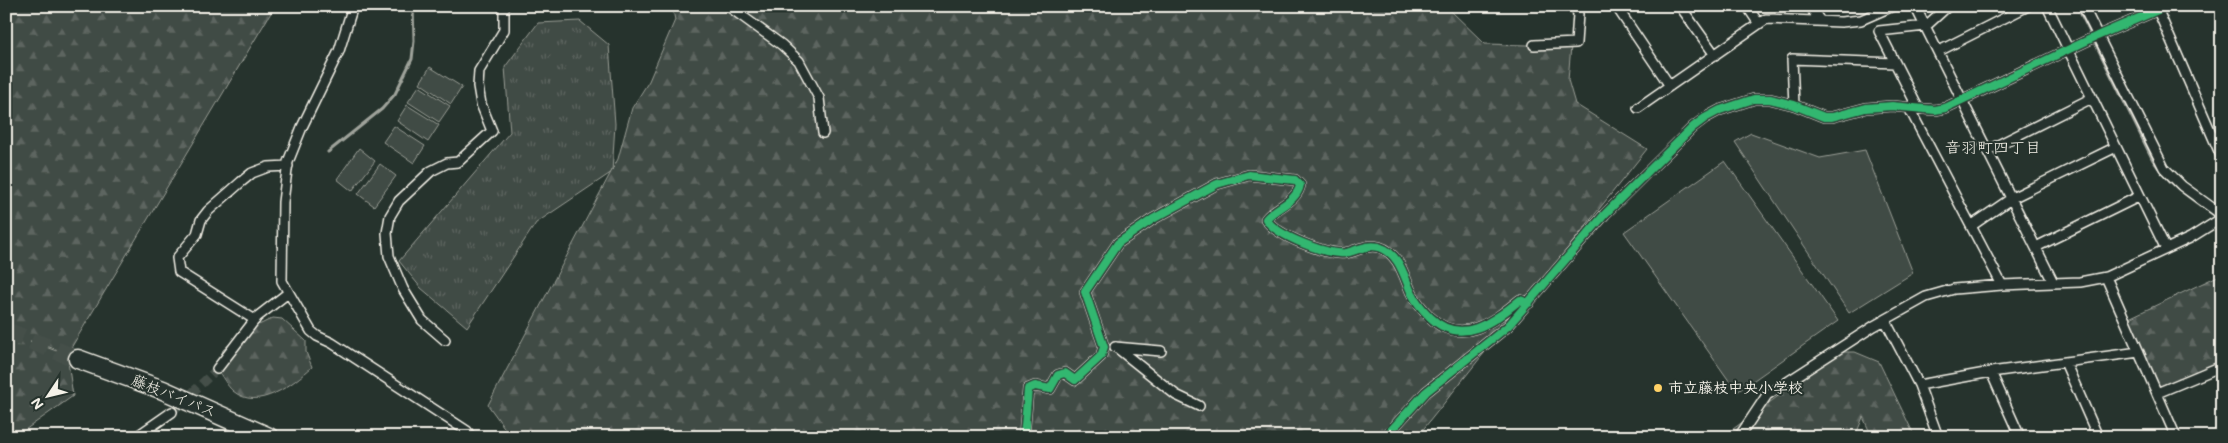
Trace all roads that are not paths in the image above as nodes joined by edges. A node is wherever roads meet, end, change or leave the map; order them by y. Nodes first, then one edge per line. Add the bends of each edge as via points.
1 (353, 6) edge
2 (504, 6) edge
3 (728, 6) edge
4 (1575, 6) edge
5 (1616, 6) edge
6 (1680, 6) edge
7 (1746, 6) edge
8 (1810, 6) edge
9 (1893, 6) edge
10 (1915, 6) edge
11 (1948, 6) edge
12 (2028, 6) edge
13 (2047, 6) edge
14 (2083, 6) edge
15 (2167, 6) edge
16 (2157, 8) edge
17 (1877, 10) edge
18 (1820, 21) junction
19 (1759, 24) junction
20 (1926, 26) junction
21 (2097, 36) junction
22 (1534, 45) dead end
23 (2069, 50) junction
24 (1939, 51) junction
25 (1714, 55) junction
26 (1895, 63) junction
27 (1670, 86) junction
28 (2092, 98) junction
29 (1963, 100) junction
30 (1794, 105) junction
31 (1638, 108) dead end
32 (1914, 108) junction
33 (823, 133) dead end
34 (2116, 147) junction
35 (1988, 150) junction
36 (2222, 158) edge
37 (288, 166) junction
38 (2140, 196) junction
39 (2012, 198) junction
40 (2222, 217) edge
41 (1971, 226) junction
42 (2036, 247) junction
43 (2166, 249) junction
44 (2106, 277) junction
45 (2053, 282) junction
46 (2002, 285) junction
47 (288, 293) junction
48 (1529, 303) junction
49 (255, 320) junction
50 (1885, 320) junction
51 (445, 340) dead end
52 (1116, 346) junction
53 (1104, 347) junction
54 (1160, 351) dead end
55 (2139, 352) junction
56 (78, 359) tunnel mouth
57 (2065, 362) junction
58 (2222, 366) edge
59 (217, 369) tunnel mouth
60 (1991, 372) junction
61 (1920, 385) junction
62 (2157, 393) junction
63 (1199, 406) dead end
64 (172, 412) tunnel mouth
65 (136, 437) edge
66 (269, 437) edge
67 (472, 437) edge
68 (1024, 437) edge
69 (1385, 437) edge
70 (1739, 437) edge
71 (1938, 437) edge
72 (2020, 437) edge
73 (2098, 437) edge
74 (2176, 437) edge

1 - 37 street via 339,51 302,127
2 - 51 street via 504,30 479,71 481,104 492,132 458,162 447,163 431,171 399,201 390,216 387,233 389,256 403,289 422,320
3 - 33 street via 799,61 819,98
4 - 22 street via 1578,14 1576,43
5 - 27 street
6 - 25 street
7 - 19 street
8 - 18 street
9 - 17 street
10 - 20 street
11 - 20 street
12 - 24 street
13 - 23 street
14 - 21 street
15 - 16 street
16 - 21 street
16 - 36 street
17 - 18 street via 1861,20
18 - 19 street via 1766,19
19 - 25 street
20 - 24 street
20 - 26 street via 1879,31
21 - 23 street
21 - 40 street via 2164,168
23 - 28 street
23 - 29 street
24 - 29 street
25 - 27 street
26 - 30 street via 1792,60
26 - 32 street
27 - 31 street
28 - 34 street
28 - 35 street
29 - 32 street via 1945,108
29 - 35 street
30 - 32 street via 1824,117 1866,108
30 - 48 street via 1770,99 1747,101 1720,110 1693,127 1605,214
32 - 41 street
34 - 38 street
34 - 39 street
35 - 39 street
37 - 47 street via 283,202 282,281
37 - 49 street via 268,167 252,173 241,182 208,211 197,234 177,258 179,272
38 - 42 street
38 - 43 street
39 - 41 street
39 - 42 street
40 - 43 street
41 - 46 street
42 - 45 street
43 - 44 street
44 - 45 street via 2080,282
44 - 55 street
45 - 46 street
46 - 50 street via 1954,289 1926,297
47 - 49 street
47 - 67 street via 317,336
48 - 53 street via 1520,300 1483,326 1451,330 1438,324 1420,306 1400,265 1380,248 1368,246 1344,253 1328,251 1298,241 1270,225 1266,219 1293,197 1300,185 1295,180 1249,175 1217,184 1153,219 1118,243 1085,292
48 - 69 street via 1495,338 1426,392
49 - 59 street
50 - 61 street
50 - 70 street via 1767,395
52 - 53 street
52 - 54 street
52 - 63 street via 1176,395
53 - 68 street via 1101,356 1075,380 1065,373 1058,375 1050,389 1035,386 1028,389
55 - 57 street
55 - 62 street
56 - 66 highway, 藤枝バイパス via 162,390
57 - 60 street
57 - 73 street
58 - 62 street
60 - 61 street
60 - 72 street
61 - 71 street
62 - 74 street
64 - 65 street

